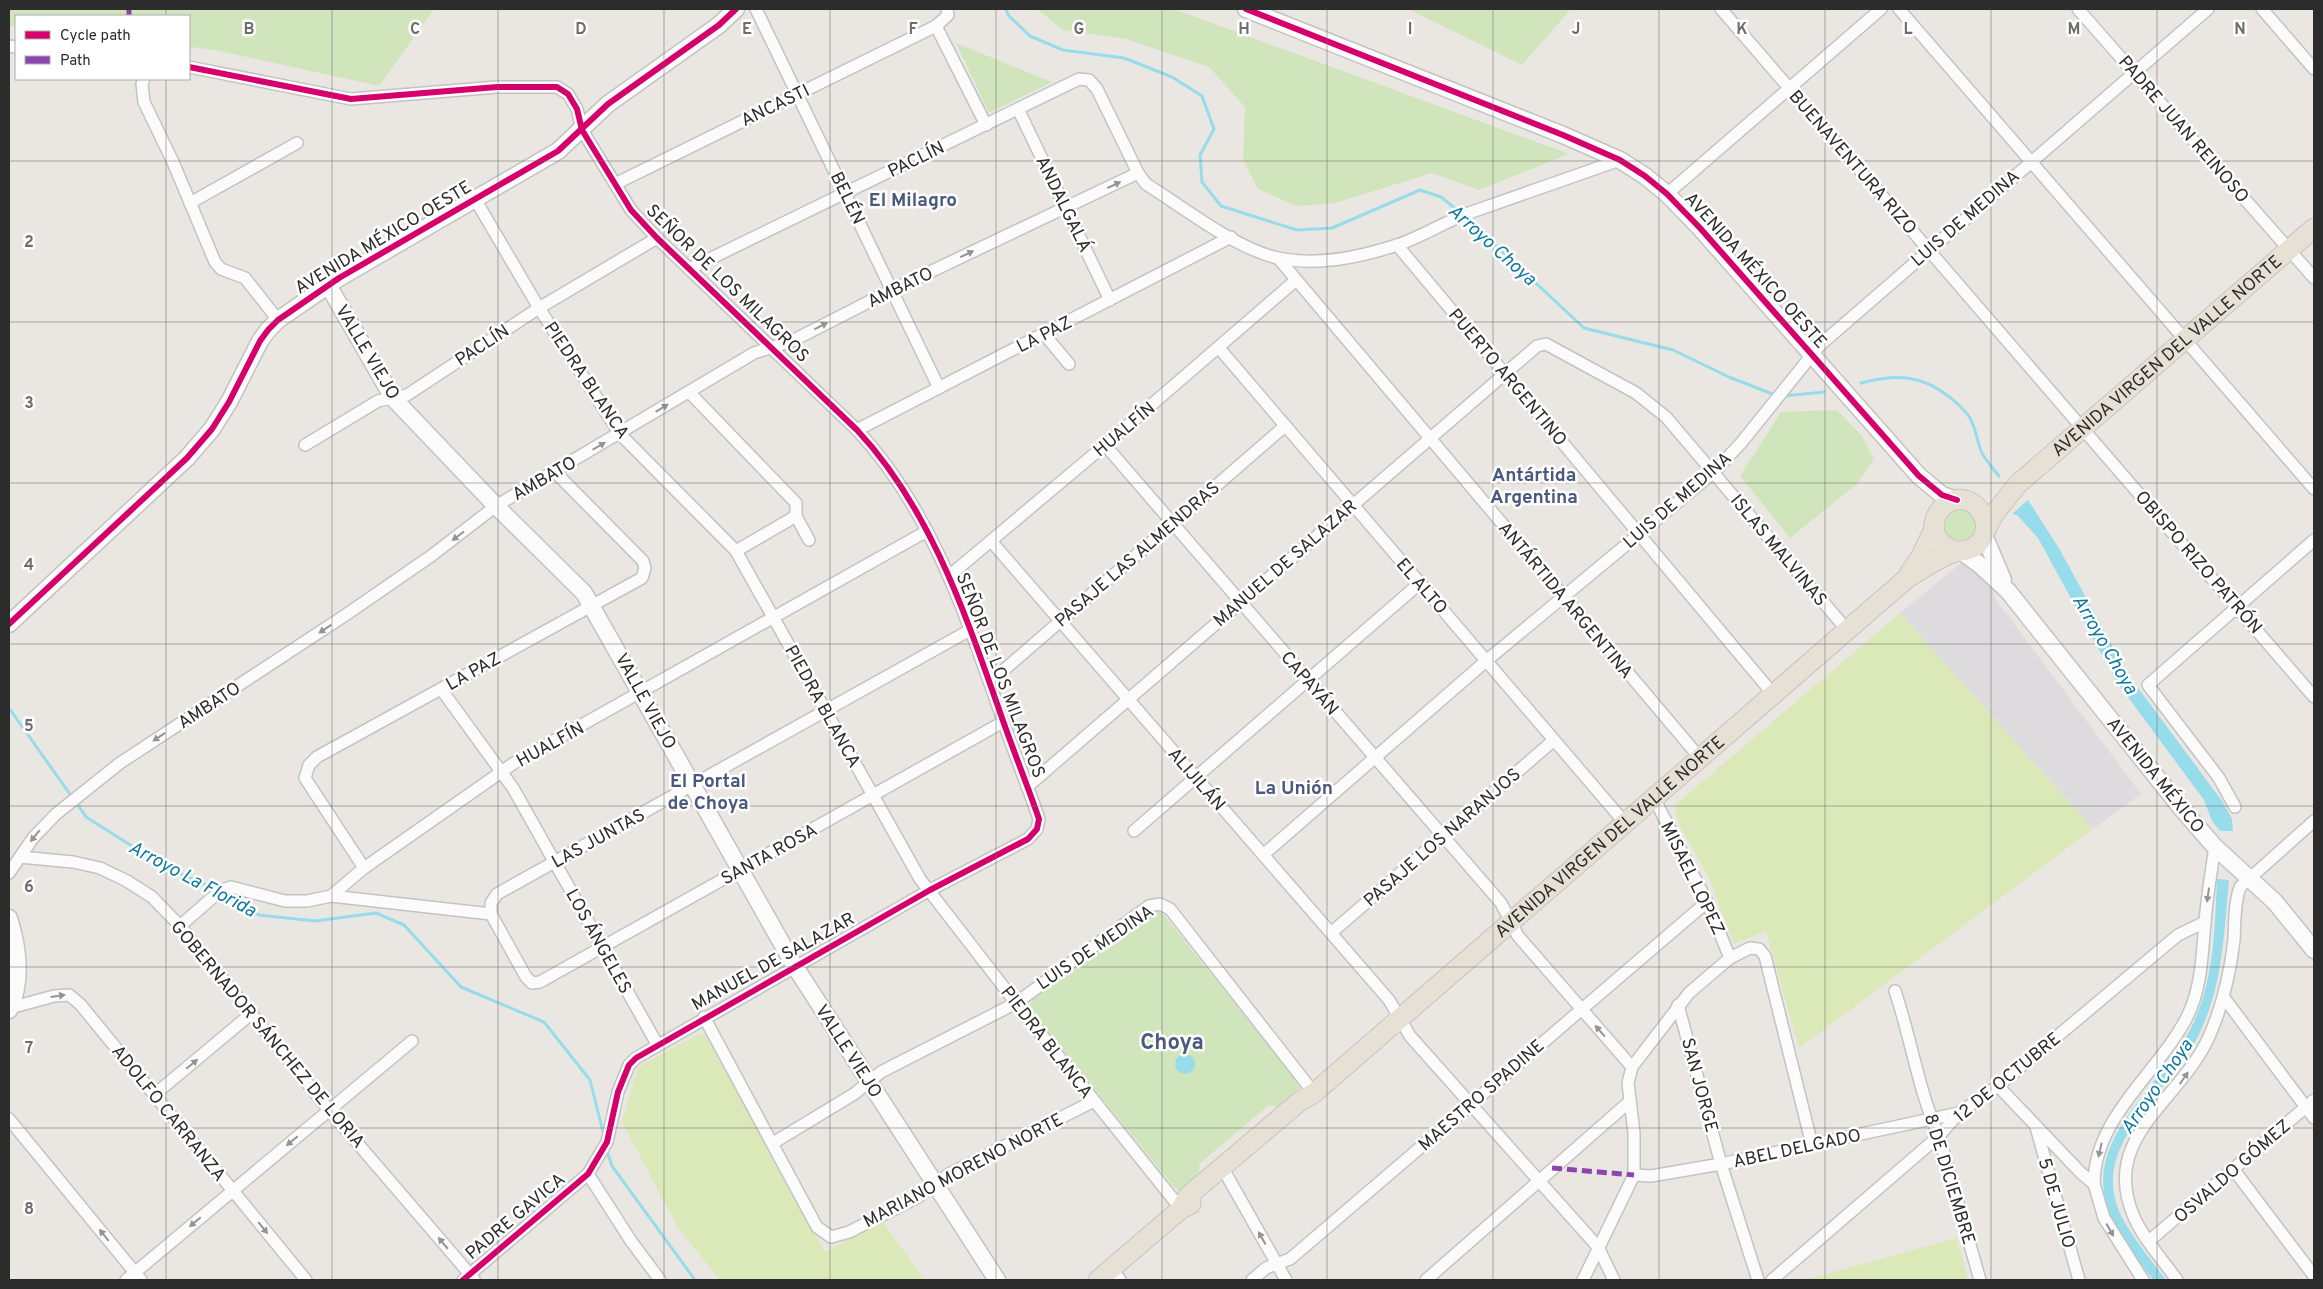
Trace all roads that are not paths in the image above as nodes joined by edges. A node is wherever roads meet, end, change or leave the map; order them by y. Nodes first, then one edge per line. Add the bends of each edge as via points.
1 (736, 9) edge
2 (756, 9) edge
3 (947, 9) edge
4 (1246, 9) edge
5 (1721, 9) edge
6 (1881, 9) edge
7 (1899, 9) edge
8 (2078, 9) edge
9 (2208, 9) edge
10 (2262, 9) edge
11 (936, 26) junction
12 (190, 67) edge
13 (2314, 69) edge
14 (2134, 72) junction
15 (141, 81) edge
16 (1789, 88) junction
17 (798, 94) junction
18 (1018, 109) junction
19 (986, 124) junction
20 (582, 130) junction
21 (297, 143) dead end
22 (1620, 160) junction
23 (2031, 161) junction
24 (1138, 173) junction
25 (615, 184) junction
26 (845, 193) junction
27 (1667, 194) junction
28 (475, 199) junction
29 (190, 203) junction
30 (1066, 208) junction
31 (2314, 228) edge
32 (1231, 237) junction
33 (657, 238) junction
34 (1397, 245) junction
35 (1929, 249) junction
36 (2290, 249) junction
37 (1278, 258) junction
38 (689, 268) junction
39 (2314, 278) edge
40 (1296, 280) junction
41 (328, 285) junction
42 (892, 290) junction
43 (1110, 300) junction
44 (539, 308) junction
45 (278, 320) junction
46 (1044, 334) junction
47 (2186, 340) junction
48 (1546, 344) joint
49 (772, 348) junction
50 (1219, 348) junction
51 (1813, 356) junction
52 (1068, 364) dead end
53 (1505, 374) junction
54 (939, 388) junction
55 (689, 392) junction
56 (393, 398) junction
57 (1285, 426) junction
58 (2083, 428) junction
59 (858, 430) junction
60 (620, 434) junction
61 (1430, 438) junction
62 (305, 445) dead end
63 (1105, 445) junction
64 (555, 472) junction
65 (1714, 472) junction
66 (1919, 476) junction
67 (2018, 484) junction
68 (2314, 489) edge
69 (1961, 500) junction
70 (1353, 505) junction
71 (496, 506) junction
72 (796, 516) junction
73 (1172, 524) junction
74 (1934, 525) junction
75 (927, 532) junction
76 (1985, 533) junction
77 (1639, 534) junction
78 (809, 540) dead end
79 (2314, 540) edge
80 (991, 541) junction
81 (736, 551) junction
82 (1959, 552) junction
83 (949, 576) junction
84 (1905, 580) junction
85 (1420, 583) junction
86 (2008, 591) junction
87 (1564, 597) junction
88 (1240, 602) junction
89 (592, 605) junction
90 (2237, 607) junction
91 (774, 618) junction
92 (1060, 621) junction
93 (9, 624) edge
94 (970, 630) junction
95 (1847, 630) junction
96 (1486, 661) junction
97 (1307, 680) junction
98 (990, 682) junction
99 (441, 689) junction
100 (641, 693) junction
101 (1774, 694) junction
102 (2314, 697) edge
103 (1128, 699) junction
104 (825, 711) junction
105 (1003, 722) junction
106 (1554, 740) junction
107 (1700, 758) junction
108 (1375, 759) junction
109 (501, 773) junction
110 (1195, 777) junction
111 (693, 786) junction
112 (1028, 787) junction
113 (873, 797) junction
114 (1654, 798) junction
115 (2235, 807) dead end
116 (2314, 822) edge
117 (1625, 823) junction
118 (1037, 829) joint
119 (1134, 831) dead end
120 (1443, 837) junction
121 (2214, 847) junction
122 (1263, 855) junction
123 (20, 857) junction
124 (554, 862) junction
125 (364, 868) junction
126 (740, 870) junction
127 (9, 873) edge
128 (2248, 879) junction
129 (930, 890) junction
130 (331, 896) junction
131 (1707, 902) junction
132 (491, 908) junction
133 (9, 918) edge
134 (2204, 922) junction
135 (1510, 923) junction
136 (180, 926) junction
137 (1331, 934) junction
138 (602, 948) junction
139 (2314, 950) edge
140 (1730, 958) junction
141 (794, 965) junction
142 (13, 980) edge
143 (1895, 991) dead end
144 (2224, 999) junction
145 (1016, 1002) junction
146 (1678, 1005) junction
147 (10, 1009) edge
148 (1581, 1009) junction
149 (252, 1013) junction
150 (704, 1017) junction
151 (1400, 1019) junction
152 (412, 1041) dead end
153 (657, 1044) junction
154 (1632, 1068) junction
155 (869, 1081) junction
156 (1998, 1086) junction
157 (1314, 1094) junction
158 (154, 1095) junction
159 (1094, 1101) junction
160 (1629, 1102) junction
161 (1472, 1103) junction
162 (2310, 1104) edge
163 (329, 1110) junction
164 (1959, 1113) junction
165 (2314, 1118) edge
166 (9, 1119) edge
167 (1931, 1120) junction
168 (2035, 1125) junction
169 (1939, 1136) junction
170 (773, 1143) junction
171 (1812, 1145) junction
172 (1721, 1164) junction
173 (2234, 1170) junction
174 (1225, 1171) junction
175 (588, 1174) junction
176 (1634, 1175) junction
177 (1539, 1179) junction
178 (2094, 1184) junction
179 (934, 1185) junction
180 (233, 1190) junction
181 (1181, 1208) junction
182 (2149, 1241) junction
183 (1598, 1247) junction
184 (1277, 1264) junction
185 (1116, 1274) edge
186 (2314, 1276) edge
187 (134, 1278) edge
188 (469, 1278) edge
189 (306, 1280) edge
190 (660, 1280) edge
191 (997, 1280) edge
192 (1098, 1280) edge
193 (1252, 1280) edge
194 (1286, 1280) edge
195 (1426, 1280) edge
196 (1583, 1280) edge
197 (1614, 1280) edge
198 (1758, 1280) edge
199 (1772, 1280) edge
200 (1980, 1280) edge
201 (2078, 1280) edge
202 (2143, 1280) edge
203 (2177, 1280) edge

1 - 20 main road, AVENIDA MÉXICO OESTE via 719,25 608,104
2 - 17 street, BELÉN
3 - 11 street via 948,16
4 - 22 main road, AVENIDA MÉXICO OESTE
5 - 16 street, BUENAVENTURA RIZO
6 - 16 street
7 - 23 street
8 - 14 street, PADRE JUAN REINOSO
9 - 14 street, LUIS DE MEDINA
10 - 13 street
11 - 17 street, ANCASTI
11 - 19 street
12 - 20 street, SEÑOR DE LOS MILAGROS via 351,99 497,87 557,87 568,94 577,109
14 - 23 street, LUIS DE MEDINA
14 - 36 street, PADRE JUAN REINOSO
15 - 29 street via 144,102
16 - 27 street
16 - 35 street, BUENAVENTURA RIZO
17 - 25 street, ANCASTI
17 - 26 street, BELÉN
18 - 19 street, PACLÍN
18 - 24 street, PACLÍN via 1079,79 1089,80 1097,88
18 - 30 street, ANDALGALÁ
19 - 26 street, PACLÍN
20 - 25 street, SEÑOR DE LOS MILAGROS
20 - 28 main road, AVENIDA MÉXICO OESTE via 558,151
21 - 29 street
22 - 27 main road, AVENIDA MÉXICO OESTE
22 - 34 street via 1464,215
23 - 35 street, LUIS DE MEDINA
23 - 47 street
30 -> 24 street, AMBATO
24 - 32 street via 1146,184
25 - 33 street, SEÑOR DE LOS MILAGROS via 631,210
26 - 38 street, PACLÍN
26 - 42 street, BELÉN
27 - 51 main road, AVENIDA MÉXICO OESTE
28 - 41 main road, AVENIDA MÉXICO OESTE
28 - 44 street, PIEDRA BLANCA
29 - 45 street via 215,262 221,269 245,278
42 -> 30 street, AMBATO
30 - 43 street, ANDALGALÁ
31 - 36 main road, AVENIDA VIRGEN DEL VALLE NORTE
32 - 37 street
32 - 43 street, LA PAZ
33 - 38 street, SEÑOR DE LOS MILAGROS
33 - 44 street, PACLÍN
34 - 37 street via 1341,258 1305,261
34 - 53 street, PUERTO ARGENTINO
35 - 51 street, LUIS DE MEDINA via 1820,345
35 - 58 street, BUENAVENTURA RIZO
36 - 39 street, PADRE JUAN REINOSO
36 - 47 main road, AVENIDA VIRGEN DEL VALLE NORTE
37 - 40 street, ANTÁRTIDA ARGENTINA
38 - 49 street, SEÑOR DE LOS MILAGROS
40 - 50 street, HUALFÍN
40 - 61 street, ANTÁRTIDA ARGENTINA
41 - 45 main road, AVENIDA MÉXICO OESTE
41 - 56 main road, VALLE VIEJO
49 -> 42 street, AMBATO
42 - 54 street, BELÉN
43 - 46 street, LA PAZ
44 - 56 street, PACLÍN via 407,395
44 - 60 street, PIEDRA BLANCA
45 - 93 main road, AVENIDA MÉXICO OESTE via 260,341 212,430 187,458
46 - 52 street
46 - 54 street, LA PAZ
47 - 58 main road, AVENIDA VIRGEN DEL VALLE NORTE
47 - 68 street
48 - 53 street, MANUEL DE SALAZAR via 1537,346
48 - 65 street, ISLAS MALVINAS via 1651,403
49 - 55 street, AMBATO via 754,354
49 - 59 street, SEÑOR DE LOS MILAGROS
50 - 57 street, EL ALTO
50 - 63 street, HUALFÍN
51 - 65 street, LUIS DE MEDINA
51 - 66 main road, AVENIDA MÉXICO OESTE
53 - 61 street, MANUEL DE SALAZAR
53 - 77 street, PUERTO ARGENTINO
54 - 59 street, LA PAZ
60 -> 55 street, AMBATO
55 - 72 street via 796,504
56 - 62 street, PACLÍN via 378,401
56 - 71 main road, VALLE VIEJO
57 - 70 street, EL ALTO
57 - 73 street, PASAJE LAS ALMENDRAS
58 - 67 main road, AVENIDA VIRGEN DEL VALLE NORTE
58 - 90 street, OBISPO RIZO PATRÓN
59 - 75 street, SEÑOR DE LOS MILAGROS via 898,480
64 -> 60 street, AMBATO
60 - 81 street, PIEDRA BLANCA
61 - 70 street, MANUEL DE SALAZAR
61 - 87 street, ANTÁRTIDA ARGENTINA
63 - 73 street, CAPAYÁN
63 - 80 street, HUALFÍN
64 - 71 street, AMBATO
64 - 89 street, LA PAZ via 643,561 646,568 642,578
65 - 77 street, LUIS DE MEDINA
65 - 95 street, ISLAS MALVINAS
66 - 69 main road, AVENIDA MÉXICO OESTE via 1942,495
66 - 74 main road, AVENIDA MÉXICO OESTE via 1928,494
67 - 69 main road, AVENIDA VIRGEN DEL VALLE NORTE via 1988,497
67 - 76 main road, AVENIDA VIRGEN DEL VALLE NORTE via 1994,514
69 - 74 main road via 1942,507
69 - 76 main road via 1973,504 1983,515
70 - 85 street, EL ALTO
70 - 88 street, MANUEL DE SALAZAR
71 - 89 main road, VALLE VIEJO via 584,593
71 -> 123 street, AMBATO via 432,556 120,763 66,804 43,826
72 - 78 street
72 - 81 street
73 - 88 street, CAPAYÁN
73 - 92 street, PASAJE LAS ALMENDRAS
74 - 82 main road via 1942,544
74 - 84 main road, AVENIDA VIRGEN DEL VALLE NORTE via 1921,556
75 - 83 street, SEÑOR DE LOS MILAGROS
75 - 91 street, HUALFÍN
76 - 82 main road via 1975,546
76 - 86 main road, AVENIDA MÉXICO via 1992,558
77 - 87 street, LUIS DE MEDINA
77 - 101 street, PUERTO ARGENTINO
79 - 90 street
80 - 83 street, HUALFÍN
80 - 92 street, ALIJILÁN
81 - 91 street, PIEDRA BLANCA
82 - 84 main road, AVENIDA VIRGEN DEL VALLE NORTE
82 - 86 main road, AVENIDA MÉXICO via 1980,565
83 - 94 street, SEÑOR DE LOS MILAGROS
84 - 95 main road, AVENIDA VIRGEN DEL VALLE NORTE
85 - 96 street, EL ALTO
85 - 97 street
86 - 121 main road, AVENIDA MÉXICO
87 - 96 street, LUIS DE MEDINA
87 - 107 street, ANTÁRTIDA ARGENTINA
88 - 97 street, CAPAYÁN
88 - 103 street, MANUEL DE SALAZAR
89 - 99 street, LA PAZ
89 - 100 main road, VALLE VIEJO
90 - 102 street, OBISPO RIZO PATRÓN
90 - 115 street via 2148,685 2219,778
91 - 100 street, HUALFÍN
91 - 104 street, PIEDRA BLANCA
92 - 98 street, PASAJE LAS ALMENDRAS
92 - 103 street, ALIJILÁN
94 - 98 street, SEÑOR DE LOS MILAGROS
94 - 104 street, LAS JUNTAS
95 - 101 main road, AVENIDA VIRGEN DEL VALLE NORTE
96 - 106 street, EL ALTO
96 - 108 street, LUIS DE MEDINA
97 - 108 street, CAPAYÁN
97 - 110 street
98 - 105 street, SEÑOR DE LOS MILAGROS
99 - 109 street, LOS ÁNGELES
99 - 125 street, LA PAZ via 317,757 309,765 305,778
100 - 109 street, HUALFÍN
100 - 111 main road, VALLE VIEJO
101 - 107 main road, AVENIDA VIRGEN DEL VALLE NORTE
103 - 110 street, ALIJILÁN
103 - 112 street, MANUEL DE SALAZAR
104 - 111 street, LAS JUNTAS
104 - 113 street, PIEDRA BLANCA
105 - 112 street, SEÑOR DE LOS MILAGROS
105 - 113 street, SANTA ROSA
106 - 117 street, EL ALTO
106 - 120 street, PASAJE LOS NARANJOS
107 - 114 main road, AVENIDA VIRGEN DEL VALLE NORTE
108 - 120 street, CAPAYÁN
108 - 122 street, LUIS DE MEDINA
109 - 124 street, LOS ÁNGELES via 513,788
109 - 125 street, HUALFÍN
110 - 119 street
110 - 122 street, ALIJILÁN
111 - 124 street, LAS JUNTAS
111 - 126 main road, VALLE VIEJO
112 - 118 street, SEÑOR DE LOS MILAGROS via 1039,819
113 - 126 street, SANTA ROSA
113 - 129 street, PIEDRA BLANCA via 920,879
114 - 117 main road, AVENIDA VIRGEN DEL VALLE NORTE
114 - 131 street, MISAEL LOPEZ
116 - 128 street
117 - 135 main road, AVENIDA VIRGEN DEL VALLE NORTE
118 - 129 street, MANUEL DE SALAZAR via 1028,838
120 - 135 street, CAPAYÁN via 1501,904
120 - 137 street, PASAJE LOS NARANJOS
121 - 128 main road, AVENIDA MÉXICO
121 -> 134 street
122 - 137 street, ALIJILÁN
123 - 127 street, AMBATO
123 - 136 street, GOBERNADOR SÁNCHEZ DE LORIA via 100,868 144,892
124 - 132 street, LAS JUNTAS via 497,894
124 - 138 street, LOS ÁNGELES
125 - 130 street, HUALFÍN
126 - 138 street, SANTA ROSA
126 - 141 main road, VALLE VIEJO
128 - 139 main road, AVENIDA MÉXICO via 2275,902
128 - 144 street via 2238,894
129 - 141 street, MANUEL DE SALAZAR
129 - 145 street, PIEDRA BLANCA
130 - 132 street
130 - 136 street, HUALFÍN via 285,901 231,888 220,891
131 - 140 street, MISAEL LOPEZ
131 - 148 street, MAESTRO SPADINE
132 - 138 street, SANTA ROSA via 532,983 540,982
133 - 142 main road via 18,952
134 - 156 street, 12 DE OCTUBRE via 2178,935
134 -> 178 street via 2198,983 2189,1013 2174,1040 2110,1125 2102,1142
135 - 148 street, CAPAYÁN
135 - 151 main road, AVENIDA VIRGEN DEL VALLE NORTE
136 - 149 street, GOBERNADOR SÁNCHEZ DE LORIA
137 - 151 street, ALIJILÁN via 1389,1000
138 - 153 street, LOS ÁNGELES
140 - 146 street
140 - 171 street via 1750,948 1759,949 1765,956
141 - 150 street, MANUEL DE SALAZAR
141 - 155 main road, VALLE VIEJO
142 - 147 main road
143 - 167 street, 8 DE DICIEMBRE
144 - 162 street
182 -> 144 street via 2134,1218 2126,1195 2124,1174 2129,1150 2140,1129 2182,1081 2207,1042
145 - 155 street, LUIS DE MEDINA
145 - 157 street, LUIS DE MEDINA via 1149,906 1160,904 1170,909
145 - 159 street, PIEDRA BLANCA
146 - 154 street
146 - 172 street, SAN JORGE
147 -> 158 street, ADOLFO CARRANZA via 69,995 80,1004
154 -> 148 street, CAPAYÁN
148 - 161 street, MAESTRO SPADINE
158 -> 149 street
149 - 163 street, GOBERNADOR SÁNCHEZ DE LORIA
150 - 153 street, MANUEL DE SALAZAR
150 - 170 street
151 - 157 main road, AVENIDA VIRGEN DEL VALLE NORTE
151 - 161 street, ALIJILÁN via 1410,1036 1462,1096
152 - 163 street
153 - 175 street, MANUEL DE SALAZAR via 629,1065 618,1092 606,1142
154 - 160 street via 1628,1083
155 - 170 street, LUIS DE MEDINA via 854,1094
155 - 179 main road, VALLE VIEJO
156 - 164 street, 12 DE OCTUBRE
156 - 168 street
157 - 174 main road, AVENIDA VIRGEN DEL VALLE NORTE via 1305,1108
158 - 180 street, ADOLFO CARRANZA
159 - 179 street, MARIANO MORENO NORTE via 949,1174
159 - 181 street, PIEDRA BLANCA
160 - 176 street via 1634,1133
160 - 177 street
161 - 177 street, ALIJILÁN
161 - 184 street, MAESTRO SPADINE via 1290,1259
162 - 165 street
162 - 173 street, OSVALDO GÓMEZ
163 -> 180 street
188 -> 163 street, GOBERNADOR SÁNCHEZ DE LORIA
164 - 167 street, ABEL DELGADO
164 - 169 street, 12 DE OCTUBRE
187 -> 166 street
167 - 169 street, 8 DE DICIEMBRE
167 - 171 street, ABEL DELGADO
168 - 178 street
168 - 201 street, 5 DE JULIO
169 - 199 street, 12 DE OCTUBRE
169 - 200 street, 8 DE DICIEMBRE
170 - 179 street, MARIANO MORENO NORTE via 817,1227 831,1237 849,1232 918,1197
171 - 172 street, ABEL DELGADO
172 - 176 street, ABEL DELGADO via 1651,1176
172 - 198 street, SAN JORGE
173 - 182 street, OSVALDO GÓMEZ
173 - 186 street
174 - 181 main road, AVENIDA VIRGEN DEL VALLE NORTE via 1194,1203
184 -> 174 street
175 - 188 street, PADRE GAVICA
175 - 190 street
176 - 183 street
177 - 183 street, ALIJILÁN
177 - 195 street
178 -> 202 street via 2104,1218
179 - 191 main road, VALLE VIEJO
180 -> 187 street
180 -> 189 street, ADOLFO CARRANZA
181 - 185 main road, AVENIDA VIRGEN DEL VALLE NORTE
182 - 203 street
183 - 196 street
183 - 197 street, ALIJILÁN
184 - 193 street, MAESTRO SPADINE via 1266,1268
184 - 194 street
185 - 192 main road, AVENIDA VIRGEN DEL VALLE NORTE

